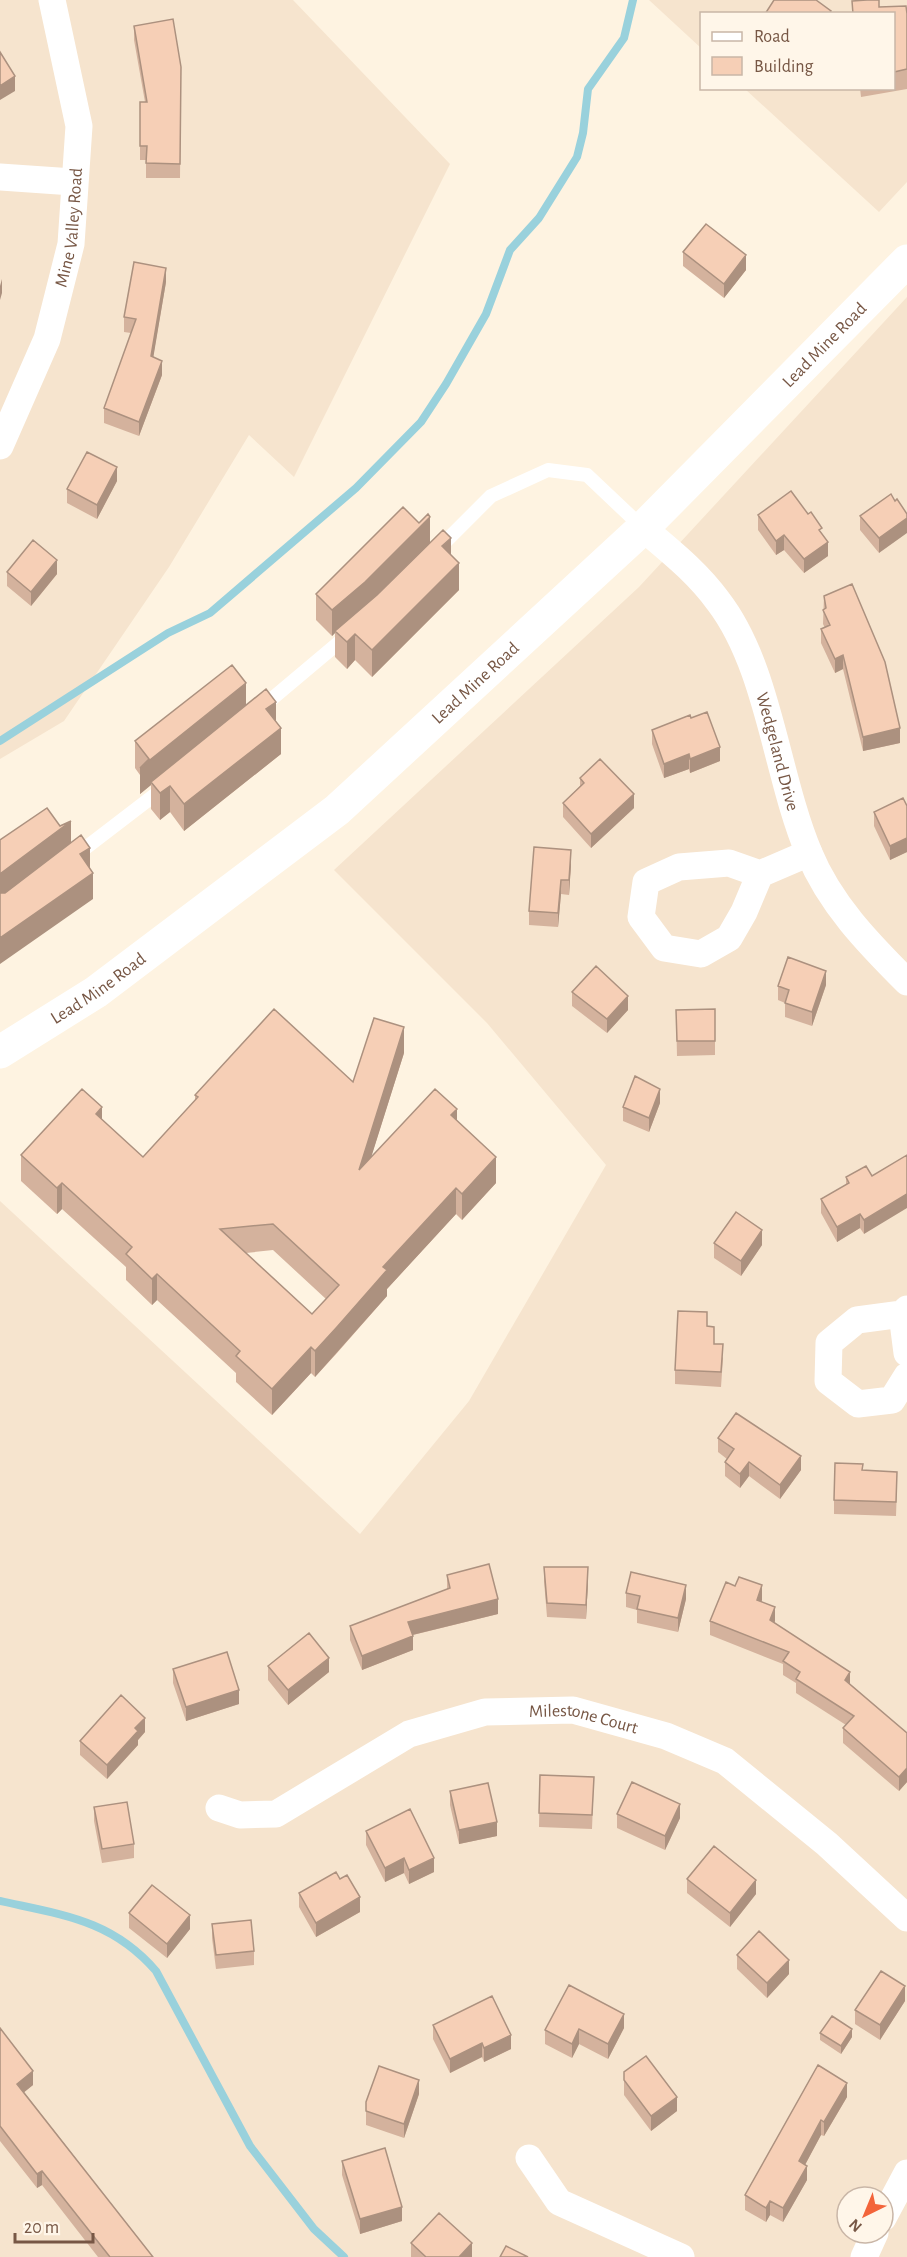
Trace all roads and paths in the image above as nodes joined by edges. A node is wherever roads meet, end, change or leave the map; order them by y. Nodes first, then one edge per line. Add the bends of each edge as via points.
1 (52, 0) edge
2 (0, 177) edge
3 (73, 182) junction
4 (907, 261) edge
5 (0, 446) edge
6 (643, 528) junction
7 (427, 560) edge
8 (362, 623) edge
9 (247, 720) edge
10 (175, 779) edge
11 (809, 853) junction
12 (64, 864) edge
13 (760, 874) dead end
14 (907, 982) edge
15 (0, 1052) edge
16 (904, 1312) edge
17 (907, 1353) edge
18 (907, 1376) edge
19 (219, 1808) dead end
20 (907, 1918) edge
21 (529, 2158) dead end
22 (907, 2173) edge
23 (895, 2196) edge
24 (681, 2257) edge

1 - 3 street, Mine Valley Road via 79,126
2 - 3 street
3 - 5 street, Mine Valley Road via 70,244 47,339
4 - 6 main road, Lead Mine Road
6 - 7 lane via 587,475 548,471 491,496
6 - 11 street, Wedgeland Drive via 700,579 720,603 745,650
6 - 15 main road, Lead Mine Road via 337,810 96,992
8 - 9 lane
10 - 12 lane
11 - 13 street
11 - 14 street, Wedgeland Drive via 850,922
16 - 17 street
16 - 18 street via 857,1320 829,1343 828,1381 858,1404 892,1400
19 - 20 street, Milestone Court via 240,1815 276,1814 409,1734 485,1712 573,1710 666,1736 725,1761 827,1844
21 - 24 street via 559,2202
22 - 23 street

